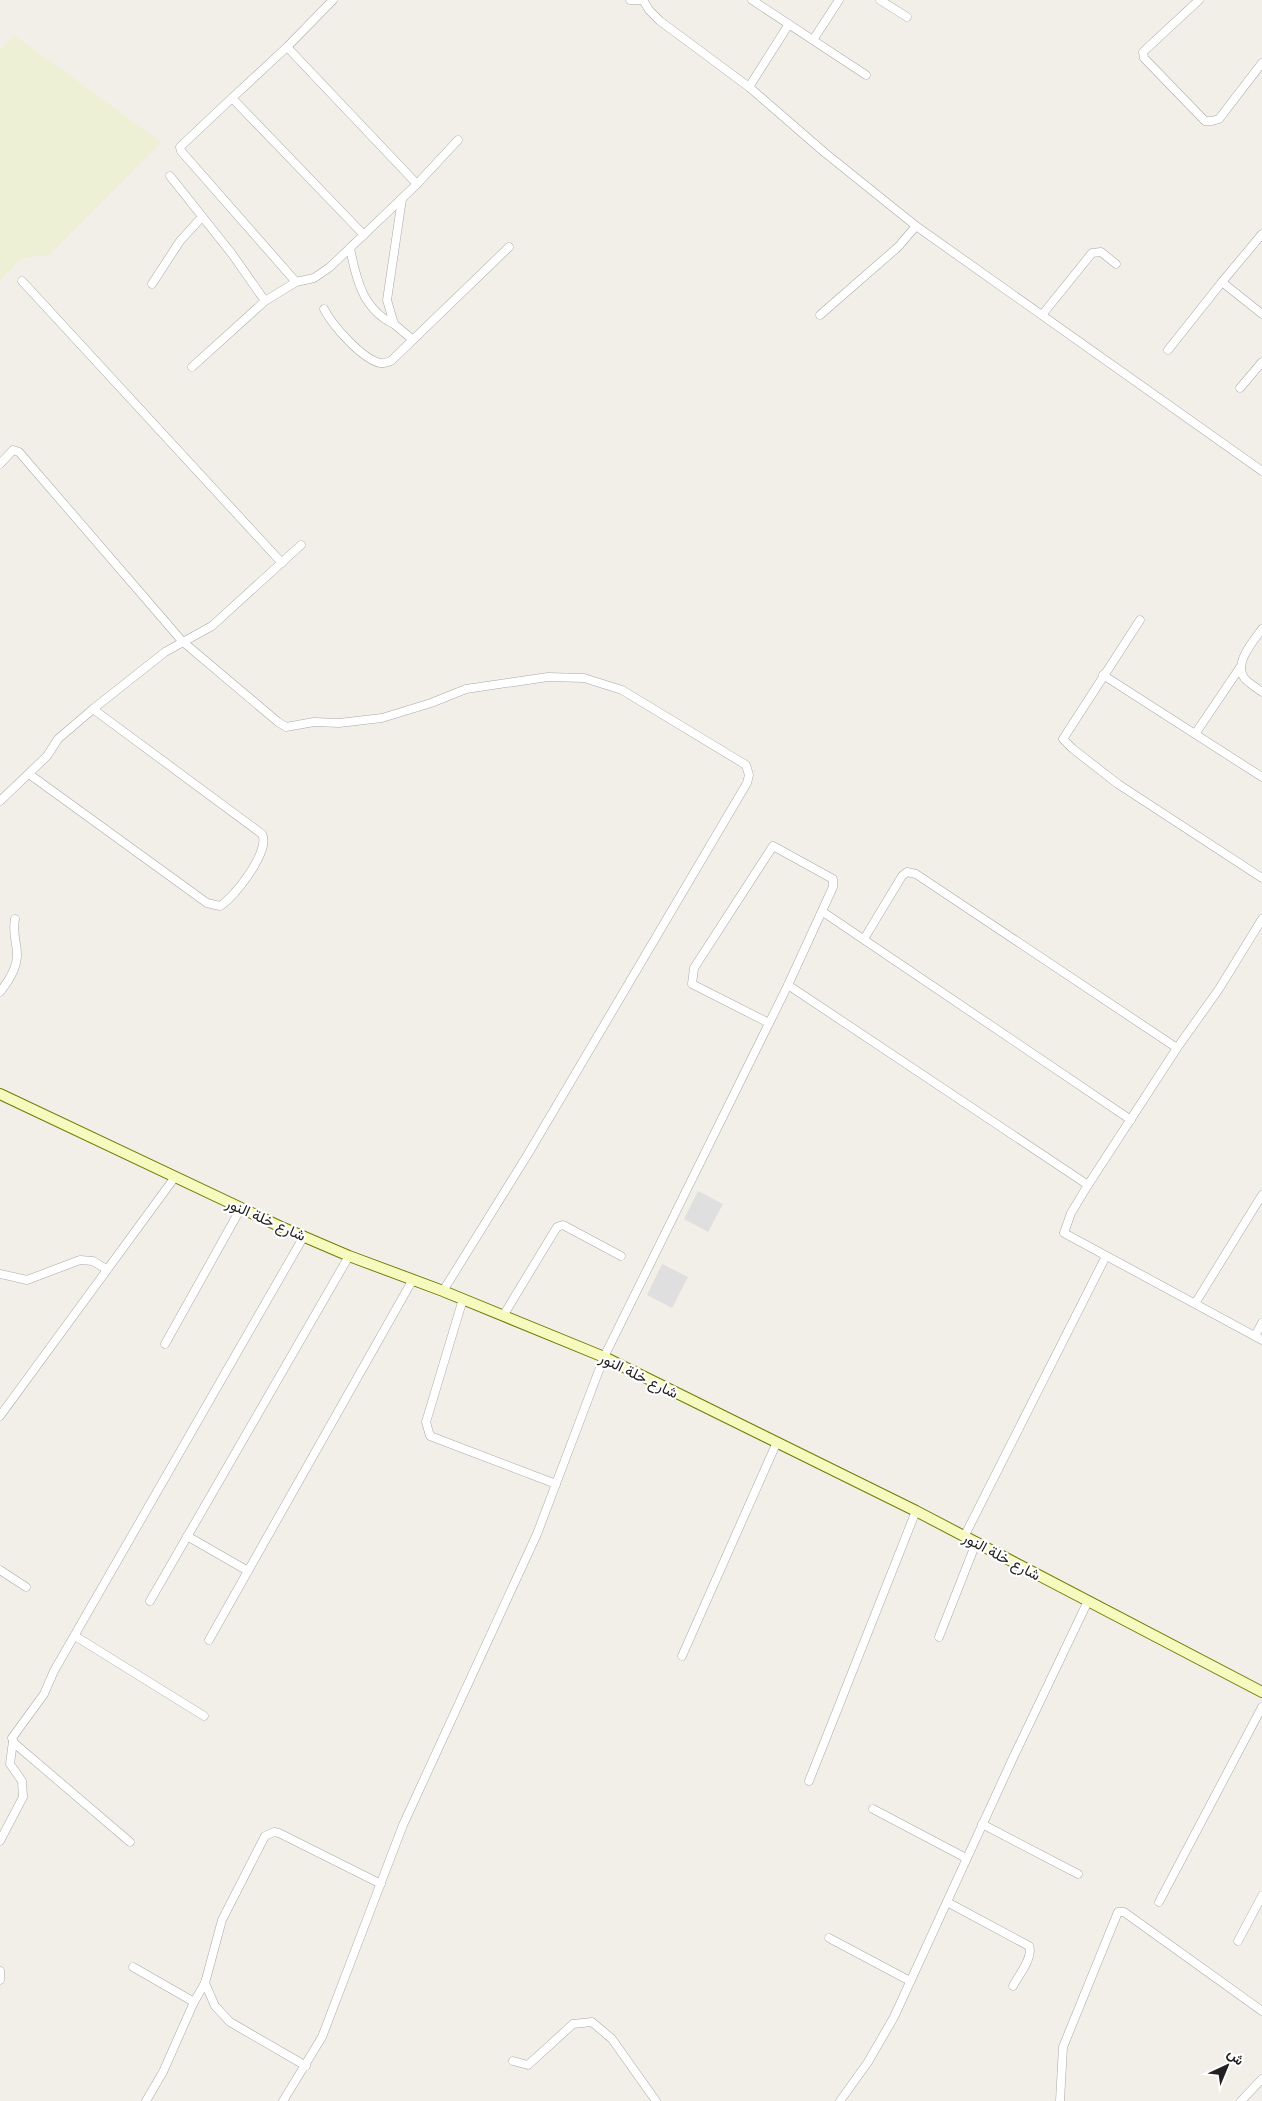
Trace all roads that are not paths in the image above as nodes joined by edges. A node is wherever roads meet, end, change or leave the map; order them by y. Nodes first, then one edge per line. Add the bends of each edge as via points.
1 (333, 0) edge
2 (630, 0) edge
3 (639, 0) edge
4 (643, 0) edge
5 (752, 0) edge
6 (839, 0) edge
7 (880, 0) edge
8 (1199, 0) edge
9 (907, 17) dead end
10 (789, 24) junction
11 (813, 40) junction
12 (287, 47) junction
13 (1262, 63) edge
14 (866, 75) dead end
15 (749, 87) junction
16 (232, 98) junction
17 (458, 140) dead end
18 (170, 176) dead end
19 (417, 184) junction
20 (402, 198) junction
21 (202, 216) junction
22 (916, 226) junction
23 (1262, 234) edge
24 (364, 235) junction
25 (509, 246) dead end
26 (350, 248) junction
27 (1116, 264) dead end
28 (22, 281) dead end
29 (296, 282) junction
30 (1222, 282) junction
31 (152, 284) dead end
32 (265, 301) junction
33 (324, 309) dead end
34 (1262, 314) edge
35 (820, 315) dead end
36 (1042, 315) junction
37 (394, 324) junction
38 (413, 340) junction
39 (1168, 350) dead end
40 (1262, 362) edge
41 (192, 367) dead end
42 (1240, 388) dead end
43 (0, 464) edge
44 (1262, 471) edge
45 (302, 545) dead end
46 (282, 563) junction
47 (1140, 620) dead end
48 (1262, 629) edge
49 (182, 641) junction
50 (1241, 666) junction
51 (1103, 675) junction
52 (1262, 692) edge
53 (93, 709) junction
54 (1194, 734) junction
55 (29, 774) junction
56 (1262, 777) edge
57 (0, 801) edge
58 (1262, 878) edge
59 (823, 912) junction
60 (15, 919) dead end
61 (1262, 919) edge
62 (864, 939) junction
63 (788, 985) junction
64 (0, 992) edge
65 (768, 1023) junction
66 (1177, 1048) junction
67 (0, 1094) edge
68 (1131, 1120) junction
69 (175, 1177) junction
70 (1088, 1185) junction
71 (1262, 1195) edge
72 (241, 1208) junction
73 (304, 1236) junction
74 (349, 1256) junction
75 (621, 1256) dead end
76 (1106, 1256) junction
77 (106, 1269) junction
78 (0, 1274) edge
79 (412, 1281) junction
80 (443, 1291) junction
81 (463, 1299) junction
82 (1196, 1302) junction
83 (503, 1316) junction
84 (1262, 1323) edge
85 (1254, 1336) junction
86 (1262, 1340) edge
87 (165, 1344) dead end
88 (604, 1357) junction
89 (0, 1416) edge
90 (777, 1442) junction
91 (556, 1484) junction
92 (916, 1511) junction
93 (188, 1536) junction
94 (964, 1537) junction
95 (976, 1543) junction
96 (0, 1570) edge
97 (248, 1571) junction
98 (26, 1587) dead end
99 (150, 1601) dead end
100 (1088, 1601) junction
101 (75, 1636) junction
102 (939, 1637) dead end
103 (209, 1640) dead end
104 (682, 1656) dead end
105 (1262, 1692) edge
106 (1262, 1707) edge
107 (204, 1716) dead end
108 (13, 1741) junction
109 (808, 1781) dead end
110 (873, 1809) dead end
111 (982, 1824) junction
112 (0, 1841) edge
113 (130, 1842) dead end
114 (966, 1858) junction
115 (1078, 1874) dead end
116 (381, 1884) junction
117 (1262, 1896) edge
118 (947, 1902) junction
119 (1158, 1902) dead end
120 (828, 1938) dead end
121 (1238, 1941) dead end
122 (133, 1967) dead end
123 (0, 1971) edge
124 (0, 1980) edge
125 (910, 1981) junction
126 (206, 1983) junction
127 (1012, 1986) dead end
128 (194, 2002) junction
129 (1262, 2011) edge
130 (513, 2062) dead end
131 (306, 2066) junction
132 (1262, 2079) edge
133 (146, 2101) edge
134 (283, 2101) edge
135 (656, 2101) edge
136 (840, 2101) edge
137 (1060, 2101) edge
138 (1241, 2101) edge

1 - 12 street
2 - 3 street
4 - 15 street via 660,21
5 - 10 street
6 - 11 street
7 - 9 street
8 - 13 street via 1143,52 1144,58 1205,121 1219,118
10 - 11 street
10 - 15 street
11 - 14 street
12 - 16 street
12 - 19 street
15 - 22 street
16 - 24 street
16 - 29 street via 187,139 180,147 181,151
17 - 19 street
18 - 21 street
19 - 20 street
20 - 24 street
20 - 37 street via 387,300
21 - 31 street via 180,241
21 - 32 street
22 - 35 street via 898,247
22 - 36 street
23 - 30 street
24 - 26 street
25 - 38 street
26 - 29 street via 314,278
26 - 37 street via 357,282 367,302
27 - 36 street via 1101,252 1092,253
28 - 46 street
29 - 32 street
30 - 34 street
30 - 39 street
32 - 41 street
33 - 38 street via 330,320 359,350 381,364 391,362
36 - 44 street
37 - 38 street
40 - 42 street
43 - 49 street via 13,450 19,452
45 - 46 street
46 - 49 street via 212,626
47 - 51 street
48 - 50 street
49 - 53 street
49 - 80 street via 286,726 382,718 466,689 501,683 548,677 584,678 622,690 746,765 750,775 747,782 528,1154
50 - 52 street via 1243,677
50 - 54 street
51 - 54 street
51 - 58 street via 1063,739 1118,784
53 - 55 street via 58,739
53 - 55 street via 262,834 264,848 227,901 220,906 207,903
54 - 56 street
55 - 57 street
59 - 62 street
59 - 63 street
59 - 65 street via 833,887 832,878 773,846 694,968 692,984
60 - 64 street via 12,929 17,956 13,971
61 - 66 street via 1219,989
62 - 66 street via 902,876 907,872 916,874
62 - 68 street
63 - 65 street
63 - 70 street
65 - 88 street
66 - 68 street
67 - 69 street, شارع خلة النور
68 - 70 street
69 - 72 street, شارع خلة النور
69 - 77 street
70 - 76 street via 1064,1233
71 - 82 street
72 - 73 street, شارع خلة النور
72 - 87 street
73 - 74 street, شارع خلة النور
73 - 101 street
74 - 79 street, شارع خلة النور
74 - 93 street
75 - 83 street via 563,1225 557,1226
76 - 82 street
76 - 94 street
77 - 78 street via 80,1260 27,1280
77 - 89 street
79 - 80 street, شارع خلة النور
79 - 97 street
80 - 81 street, شارع خلة النور
81 - 83 street, شارع خلة النور
81 - 91 street via 426,1429 430,1436
82 - 85 street
83 - 88 street, شارع خلة النور
84 - 85 street
85 - 86 street
88 - 90 street, شارع خلة النور
88 - 91 street
90 - 92 street, شارع خلة النور
90 - 104 street
91 - 116 street via 533,1543 414,1800
92 - 94 street, شارع خلة النور
92 - 109 street
93 - 97 street
93 - 99 street
94 - 95 street, شارع خلة النور
95 - 100 street, شارع خلة النور
95 - 102 street
96 - 98 street
97 - 103 street
100 - 105 street, شارع خلة النور
100 - 111 street
101 - 107 street
101 - 108 street via 44,1694 13,1735
106 - 119 street
108 - 112 street via 10,1764 22,1781 23,1797
108 - 113 street
110 - 114 street
111 - 114 street
111 - 115 street
114 - 118 street
116 - 126 street via 279,1833 269,1833 262,1840 222,1920
116 - 131 street via 322,2037
117 - 121 street
118 - 125 street
118 - 127 street via 1029,1946 1029,1957
120 - 125 street
122 - 128 street
123 - 124 street
125 - 136 street via 882,2038
126 - 128 street
126 - 131 street via 215,2006 230,2022
128 - 133 street
129 - 137 street via 1124,1912 1118,1912 1063,2047
130 - 135 street via 528,2065 573,2024 592,2022 612,2039
131 - 134 street
132 - 138 street

